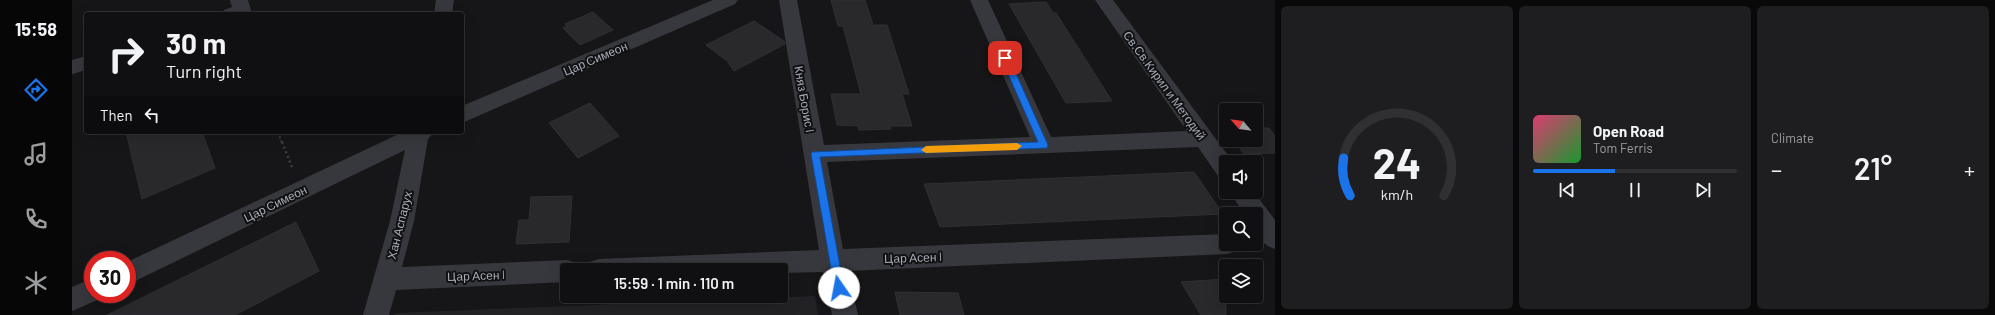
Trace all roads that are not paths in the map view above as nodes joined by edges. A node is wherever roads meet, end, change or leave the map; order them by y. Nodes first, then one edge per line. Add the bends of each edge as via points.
1 (239, 0) edge
2 (445, 0) edge
3 (729, 0) edge
4 (788, 0) edge
5 (978, 0) edge
6 (1104, 0) edge
7 (236, 12) edge
8 (442, 12) edge
9 (84, 64) edge
10 (72, 68) edge
11 (464, 114) edge
12 (418, 134) edge
13 (420, 134) edge
14 (1204, 139) junction
15 (1044, 145) junction
16 (815, 154) junction
17 (1219, 160) edge
18 (1247, 199) edge
19 (1275, 239) edge
20 (1275, 242) edge
21 (1263, 243) edge
22 (1219, 244) edge
23 (833, 260) junction
24 (763, 263) edge
25 (136, 270) edge
26 (560, 271) edge
27 (386, 279) junction
28 (84, 294) edge
29 (72, 300) edge
30 (376, 315) edge
31 (845, 315) edge

1 - 7 street via 242,10
2 - 8 street
3 - 11 street, Цар Симеон
4 - 16 street, Княз Борис I
5 - 15 street
6 - 14 street, Св.Св.Кирил и Методий
9 - 10 street
12 - 25 street, Цар Симеон
13 - 27 street, Хан Аспарух via 402,221
14 - 15 street
14 - 17 street, Св.Св.Кирил и Методий
15 - 16 street
16 - 23 street, Княз Борис I
18 - 19 street
20 - 21 street
22 - 23 street, Цар Асен I
23 - 24 street, Цар Асен I
23 - 31 street, Княз Борис I
26 - 27 street, Цар Асен I
27 - 30 street, Хан Аспарух
28 - 29 street

